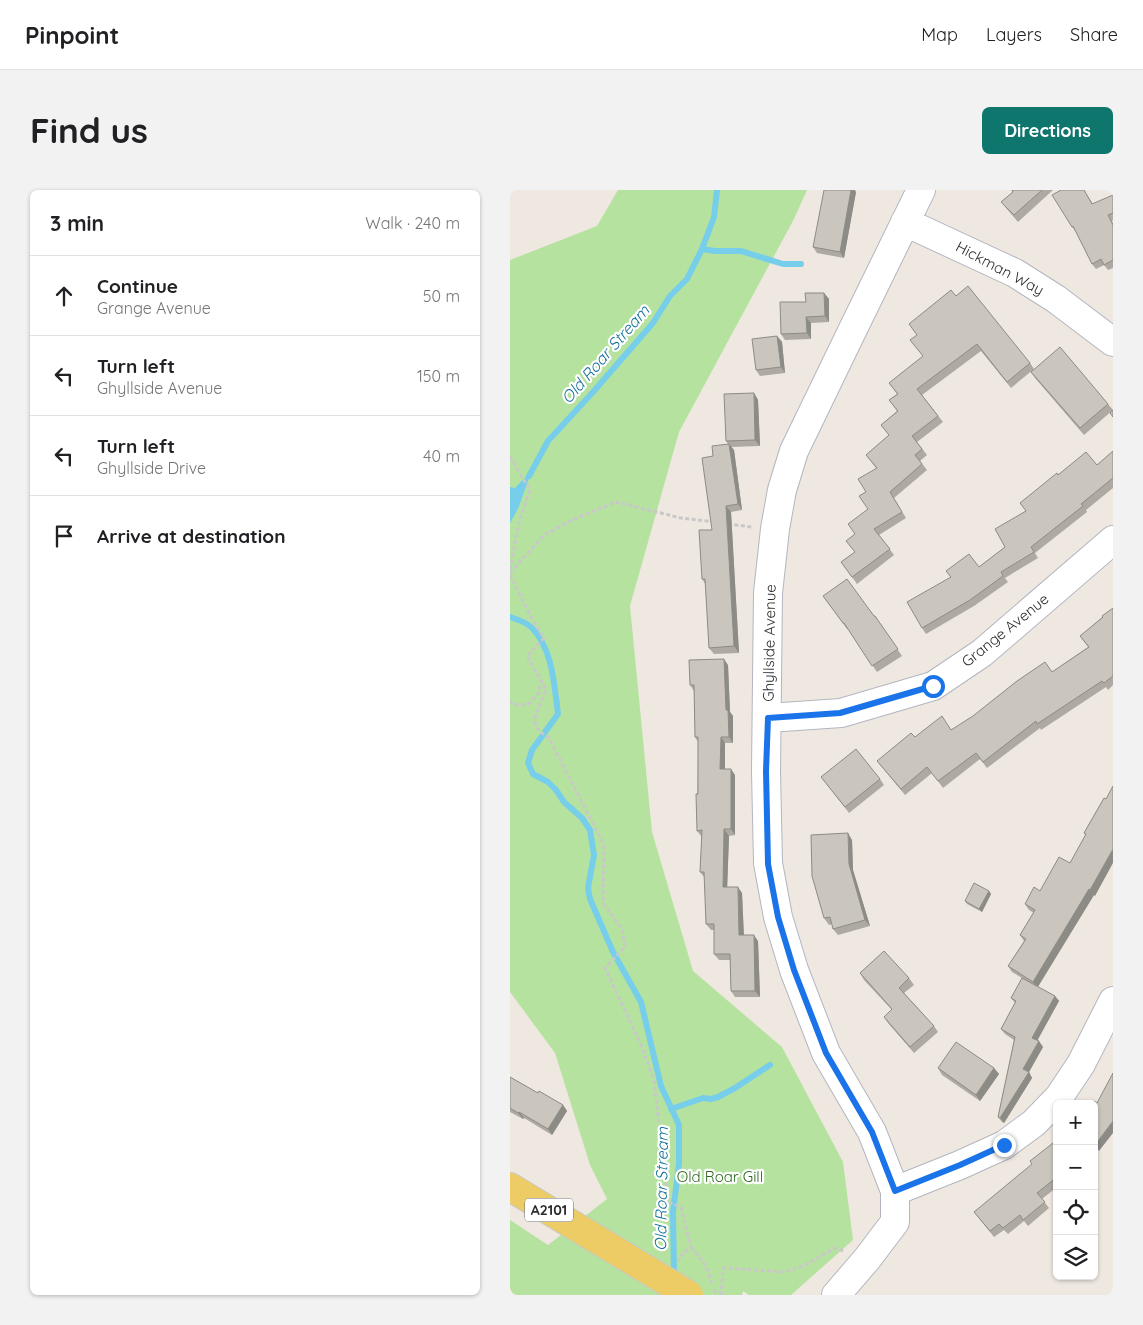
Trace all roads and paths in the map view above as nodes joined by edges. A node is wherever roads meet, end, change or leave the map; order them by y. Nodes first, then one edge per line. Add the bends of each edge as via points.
1 (922, 190) edge
2 (906, 222) junction
3 (1113, 342) edge
4 (510, 457) edge
5 (718, 523) edge
6 (728, 524) edge
7 (775, 529) junction
8 (1113, 540) edge
9 (510, 572) edge
10 (541, 679) junction
11 (510, 701) edge
12 (768, 718) junction
13 (1113, 1001) edge
14 (510, 1187) edge
15 (895, 1191) junction
16 (691, 1247) junction
17 (682, 1255) dead end
18 (867, 1259) junction
19 (689, 1295) edge
20 (717, 1295) edge
21 (721, 1295) edge
22 (836, 1295) edge

1 - 2 street, Ghyllside Avenue
2 - 3 street, Hickman Way via 1015,273
2 - 7 street, Ghyllside Avenue via 794,451
4 - 9 path via 530,490 519,522
5 - 9 path via 681,518 616,502 572,520 544,536
6 - 7 path
7 - 12 street, Ghyllside Avenue via 768,593
8 - 12 street, Grange Avenue via 982,653 933,686 840,713
9 - 10 path via 544,638 527,656
10 - 11 path via 539,694 529,704 514,705
10 - 16 path via 546,689 534,720 539,731 549,738 604,845 603,903 622,928 624,947 605,968 654,1080 668,1202 682,1207
12 - 15 street, Ghyllside Avenue via 768,864 778,917 794,970 826,1053 872,1132
13 - 15 street via 1081,1064 1059,1097 1034,1124 1004,1145
14 - 19 main road, A2101, bridge
15 - 18 street via 895,1222
16 - 17 path
16 - 20 path via 706,1266
18 - 21 path via 835,1248 785,1272 723,1268
18 - 22 street

